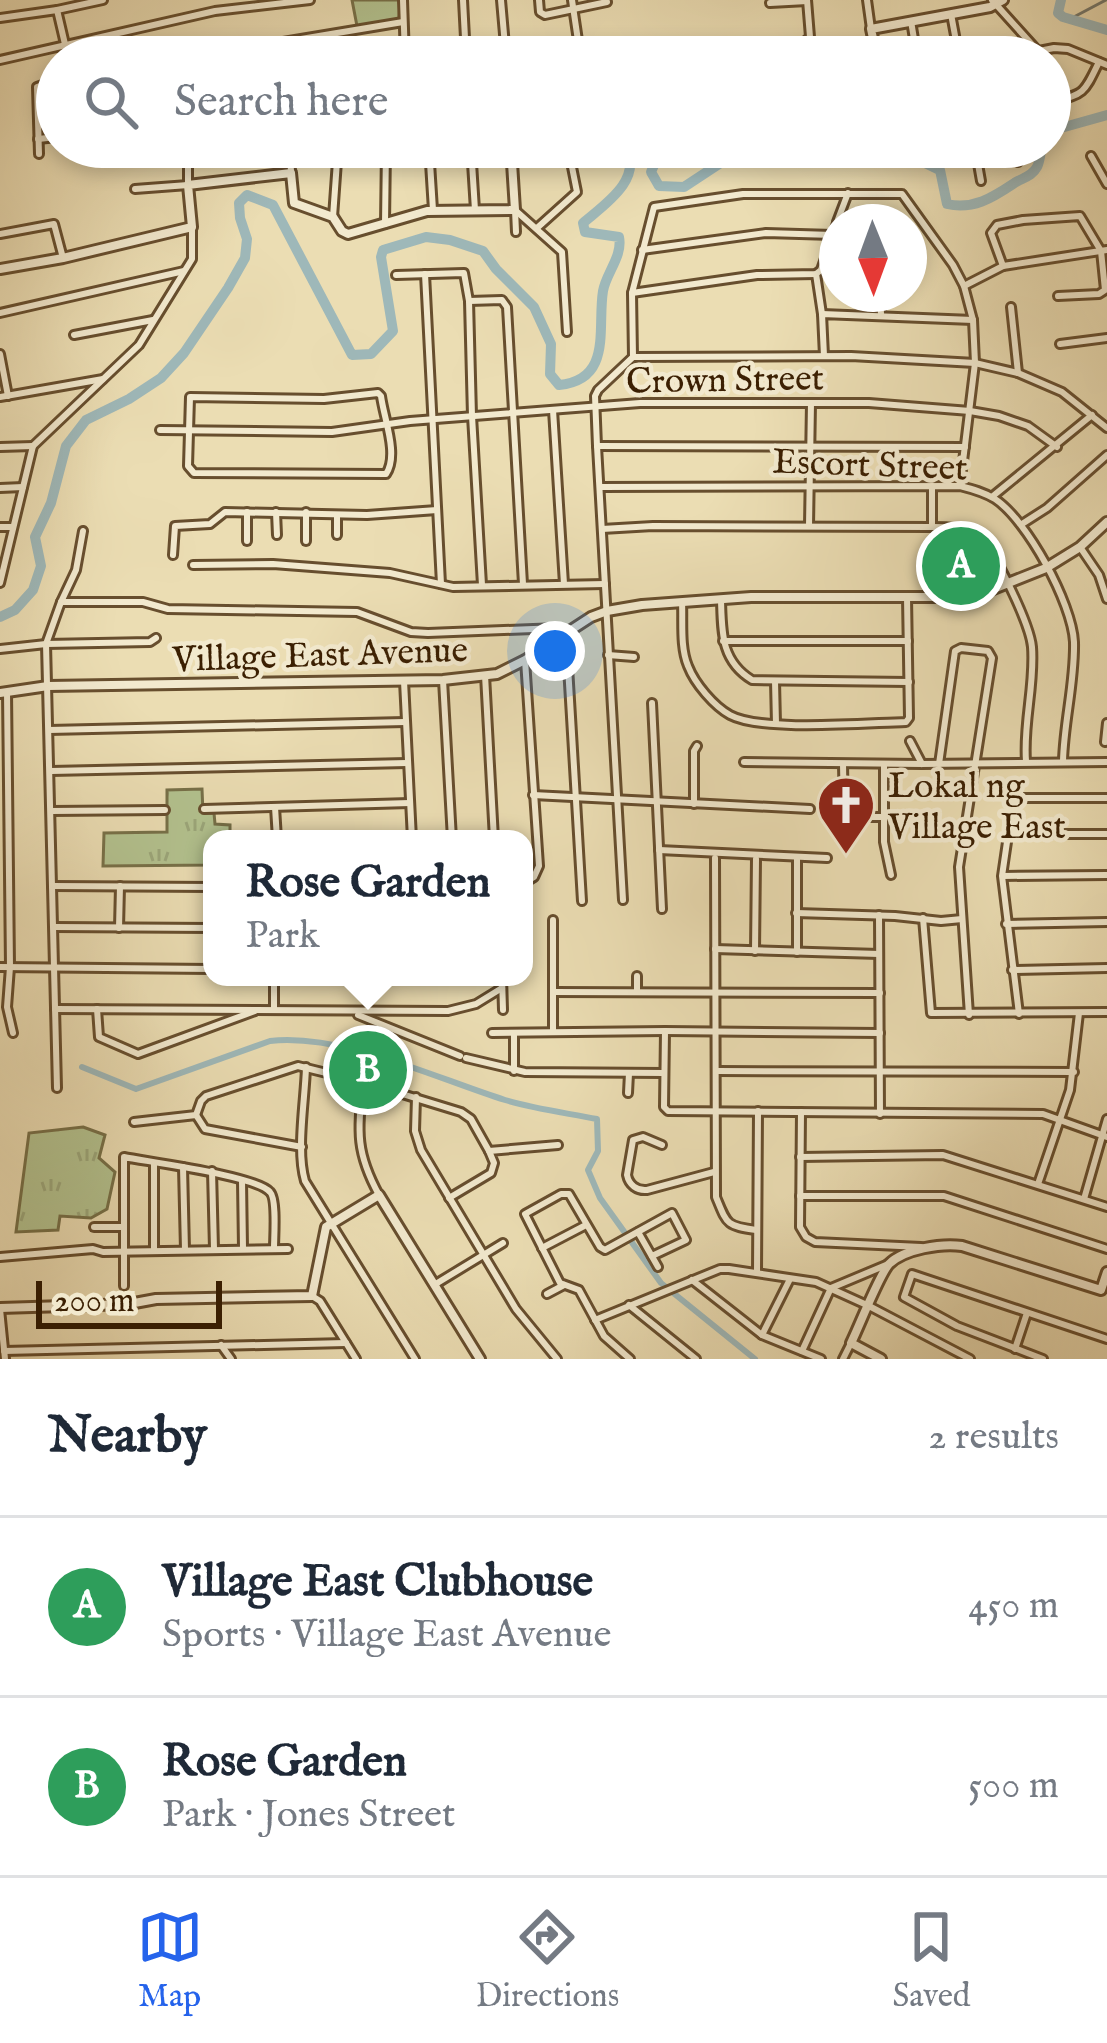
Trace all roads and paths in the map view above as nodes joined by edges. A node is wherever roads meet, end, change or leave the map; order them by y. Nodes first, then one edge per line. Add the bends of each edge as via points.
1 (103, 0) edge
2 (310, 0) edge
3 (403, 0) edge
4 (463, 0) edge
5 (501, 0) edge
6 (539, 0) edge
7 (866, 0) edge
8 (807, 1) edge
9 (607, 2) edge
10 (997, 2) edge
11 (770, 3) dead end
12 (572, 5) edge
13 (57, 10) junction
14 (951, 14) junction
15 (0, 19) edge
16 (403, 22) junction
17 (910, 22) junction
18 (871, 28) junction
19 (63, 36) edge
20 (101, 36) edge
21 (324, 36) edge
22 (404, 36) edge
23 (465, 36) edge
24 (504, 36) edge
25 (577, 36) edge
26 (810, 36) edge
27 (873, 36) edge
28 (913, 36) edge
29 (955, 36) edge
30 (1025, 36) edge
31 (36, 51) edge
32 (1071, 51) edge
33 (0, 60) edge
34 (1103, 63) edge
35 (1071, 97) edge
36 (1091, 156) dead end
37 (188, 168) edge
38 (291, 168) edge
39 (336, 168) edge
40 (386, 168) edge
41 (430, 168) edge
42 (472, 168) edge
43 (513, 168) edge
44 (573, 168) edge
45 (979, 168) edge
46 (291, 173) junction
47 (981, 181) dead end
48 (1107, 184) edge
49 (188, 185) junction
50 (135, 189) dead end
51 (848, 193) junction
52 (844, 204) edge
53 (911, 204) edge
54 (433, 210) junction
55 (475, 210) junction
56 (515, 210) junction
57 (333, 217) junction
58 (385, 224) junction
59 (192, 227) junction
60 (927, 227) edge
61 (537, 228) junction
62 (516, 232) dead end
63 (0, 234) edge
64 (819, 235) edge
65 (642, 250) junction
66 (1104, 251) edge
67 (63, 258) junction
68 (1003, 266) junction
69 (0, 269) edge
70 (184, 271) junction
71 (819, 271) edge
72 (425, 274) junction
73 (816, 274) junction
74 (396, 275) dead end
75 (964, 286) junction
76 (632, 293) junction
77 (1058, 296) dead end
78 (469, 301) junction
79 (1011, 307) dead end
80 (0, 313) edge
81 (822, 314) junction
82 (880, 315) joint
83 (156, 319) junction
84 (973, 320) junction
85 (567, 332) dead end
86 (74, 335) dead end
87 (1107, 338) edge
88 (1060, 344) dead end
89 (0, 354) edge
90 (633, 356) junction
91 (824, 356) junction
92 (975, 363) junction
93 (1018, 373) junction
94 (103, 379) junction
95 (4, 396) edge
96 (811, 403) junction
97 (596, 407) junction
98 (553, 410) junction
99 (970, 411) junction
100 (512, 413) junction
101 (1092, 415) junction
102 (472, 416) junction
103 (432, 420) junction
104 (386, 426) junction
105 (1107, 428) edge
106 (160, 430) dead end
107 (189, 431) junction
108 (810, 444) junction
109 (33, 446) junction
110 (597, 446) junction
111 (1057, 446) junction
112 (0, 447) edge
113 (965, 447) junction
114 (1107, 455) edge
115 (810, 486) junction
116 (932, 486) junction
117 (960, 486) junction
118 (23, 487) junction
119 (600, 487) junction
120 (0, 488) edge
121 (992, 497) junction
122 (437, 510) junction
123 (247, 512) junction
124 (276, 512) junction
125 (305, 512) junction
126 (337, 514) junction
127 (1107, 522) edge
128 (1022, 524) junction
129 (809, 526) junction
130 (0, 527) edge
131 (13, 527) junction
132 (932, 527) junction
133 (602, 529) junction
134 (83, 531) dead end
135 (277, 535) dead end
136 (337, 535) dead end
137 (247, 541) dead end
138 (306, 541) dead end
139 (1080, 547) junction
140 (172, 555) dead end
141 (193, 565) dead end
142 (1046, 568) junction
143 (0, 583) edge
144 (441, 584) junction
145 (564, 584) junction
146 (605, 584) junction
147 (1008, 584) junction
148 (482, 585) junction
149 (523, 585) junction
150 (907, 598) junction
151 (721, 599) junction
152 (1107, 599) edge
153 (61, 602) junction
154 (682, 602) junction
155 (607, 611) junction
156 (566, 633) junction
157 (156, 638) dead end
158 (908, 640) junction
159 (723, 641) junction
160 (46, 644) junction
161 (0, 649) edge
162 (608, 655) junction
163 (634, 657) dead end
164 (525, 660) junction
165 (484, 675) junction
166 (443, 680) junction
167 (404, 681) junction
168 (775, 681) junction
169 (908, 682) junction
170 (48, 686) junction
171 (3, 693) edge
172 (652, 703) dead end
173 (405, 722) junction
174 (776, 724) junction
175 (1107, 724) edge
176 (49, 730) junction
177 (910, 741) dead end
178 (1104, 744) edge
179 (698, 746) dead end
180 (1026, 761) junction
181 (1063, 761) junction
182 (1105, 761) edge
183 (744, 762) dead end
184 (407, 763) junction
185 (843, 763) junction
186 (974, 763) junction
187 (884, 764) junction
188 (922, 764) junction
189 (940, 764) junction
190 (50, 771) junction
191 (532, 795) junction
192 (1107, 797) edge
193 (576, 798) junction
194 (616, 800) junction
195 (658, 801) junction
196 (410, 803) junction
197 (694, 804) junction
198 (275, 807) junction
199 (204, 809) dead end
200 (810, 809) dead end
201 (165, 810) dead end
202 (51, 811) junction
203 (826, 811) dead end
204 (844, 815) junction
205 (883, 817) junction
206 (276, 830) edge
207 (412, 830) edge
208 (451, 830) edge
209 (493, 830) edge
210 (1008, 834) junction
211 (1107, 834) edge
212 (659, 850) junction
213 (715, 858) dead end
214 (826, 858) dead end
215 (797, 859) dead end
216 (756, 860) dead end
217 (888, 861) junction
218 (874, 863) dead end
219 (891, 875) dead end
220 (1107, 875) edge
221 (1002, 876) junction
222 (533, 878) edge
223 (52, 886) junction
224 (120, 886) junction
225 (203, 887) edge
226 (623, 900) dead end
227 (582, 902) dead end
228 (662, 909) dead end
229 (796, 913) junction
230 (879, 915) junction
231 (922, 918) junction
232 (962, 919) junction
233 (554, 920) dead end
234 (1107, 922) edge
235 (1006, 924) junction
236 (53, 927) junction
237 (119, 928) junction
238 (203, 928) edge
239 (715, 949) junction
240 (755, 951) junction
241 (797, 952) junction
242 (879, 954) junction
243 (0, 967) edge
244 (10, 968) junction
245 (53, 968) junction
246 (1107, 968) edge
247 (203, 969) edge
248 (1012, 970) junction
249 (637, 976) dead end
250 (274, 986) edge
251 (502, 988) joint
252 (637, 991) junction
253 (715, 991) junction
254 (553, 992) junction
255 (880, 993) junction
256 (4, 1007) edge
257 (54, 1009) junction
258 (97, 1009) junction
259 (259, 1009) junction
260 (274, 1010) junction
261 (503, 1010) dead end
262 (355, 1012) junction
263 (1107, 1012) edge
264 (1078, 1013) junction
265 (1019, 1014) junction
266 (969, 1015) junction
267 (665, 1031) junction
268 (553, 1032) junction
269 (715, 1032) junction
270 (13, 1033) dead end
271 (492, 1033) dead end
272 (514, 1033) junction
273 (880, 1033) junction
274 (306, 1067) junction
275 (514, 1071) junction
276 (716, 1071) junction
277 (880, 1072) junction
278 (1074, 1072) junction
279 (628, 1073) junction
280 (664, 1073) junction
281 (362, 1082) junction
282 (57, 1088) dead end
283 (628, 1094) dead end
284 (416, 1097) junction
285 (716, 1111) junction
286 (758, 1111) junction
287 (801, 1112) junction
288 (196, 1114) junction
289 (880, 1114) junction
290 (1060, 1119) junction
291 (1107, 1119) edge
292 (134, 1122) dead end
293 (1105, 1136) edge
294 (558, 1145) dead end
295 (662, 1145) dead end
296 (302, 1148) junction
297 (489, 1150) junction
298 (800, 1157) junction
299 (154, 1163) junction
300 (183, 1167) junction
301 (212, 1172) junction
302 (714, 1172) junction
303 (242, 1181) junction
304 (1038, 1184) junction
305 (380, 1195) junction
306 (800, 1196) junction
307 (449, 1198) junction
308 (1084, 1198) junction
309 (1107, 1207) edge
310 (332, 1224) junction
311 (586, 1225) junction
312 (94, 1227) dead end
313 (124, 1227) junction
314 (756, 1230) junction
315 (634, 1233) junction
316 (502, 1244) dead end
317 (925, 1247) junction
318 (243, 1248) junction
319 (274, 1248) junction
320 (288, 1249) dead end
321 (541, 1249) junction
322 (1107, 1249) edge
323 (185, 1250) junction
324 (214, 1250) junction
325 (124, 1251) junction
326 (154, 1251) junction
327 (483, 1255) junction
328 (0, 1256) edge
329 (652, 1256) junction
330 (890, 1264) junction
331 (658, 1267) dead end
332 (757, 1272) junction
333 (1107, 1272) edge
334 (790, 1278) junction
335 (692, 1280) junction
336 (563, 1285) junction
337 (124, 1286) dead end
338 (434, 1286) junction
339 (831, 1288) junction
340 (1104, 1291) edge
341 (547, 1294) dead end
342 (312, 1296) junction
343 (629, 1305) junction
344 (868, 1306) junction
345 (0, 1308) edge
346 (1027, 1312) junction
347 (595, 1320) junction
348 (762, 1335) junction
349 (1107, 1339) edge
350 (346, 1342) junction
351 (851, 1343) junction
352 (221, 1345) junction
353 (150, 1346) junction
354 (104, 1347) junction
355 (1015, 1349) junction
356 (802, 1352) junction
357 (5, 1355) edge
358 (963, 1358) edge
359 (104, 1359) edge
360 (150, 1359) edge
361 (231, 1359) edge
362 (356, 1359) edge
363 (416, 1359) edge
364 (480, 1359) edge
365 (556, 1359) edge
366 (630, 1359) edge
367 (696, 1359) edge
368 (821, 1359) edge
369 (843, 1359) edge
370 (881, 1359) edge
371 (1043, 1359) edge

1 - 13 street
2 - 20 street
3 - 16 street
4 - 23 street
5 - 24 street
6 - 12 street via 543,15
7 - 18 street
8 - 11 street
8 - 26 street
9 - 12 street
10 - 14 street
10 - 30 street
12 - 25 street
13 - 15 street
13 - 19 street
14 - 17 street
14 - 29 street
16 - 21 street
16 - 22 street
17 - 18 street
17 - 28 street
18 - 27 street
31 - 33 street
32 - 34 street
34 - 35 street
36 - 48 street
37 - 49 street
38 - 46 street
39 - 57 street
40 - 58 street
41 - 54 street
42 - 55 street
43 - 56 street
44 - 61 street via 578,192
45 - 47 street
46 - 49 street
46 - 57 street via 294,203
49 - 50 street
49 - 59 street
51 - 52 street
51 - 53 street via 899,193
51 - 65 street via 743,194 657,206
54 - 55 street
54 - 58 street
55 - 56 street
56 - 61 street
56 - 62 street
57 - 58 street via 348,234
59 - 67 street
59 - 70 street
60 - 75 street
61 - 85 street via 563,255
63 - 67 street via 54,224
64 - 65 street via 766,233
65 - 76 street
66 - 68 street
66 - 68 street via 1077,215 1023,220 992,230
66 - 77 street via 1102,293
67 - 69 street
68 - 75 street
70 - 80 street
70 - 83 street
71 - 73 street
72 - 74 street
72 - 78 street via 464,272
72 - 103 street
73 - 76 street
73 - 81 street
75 - 84 street
76 - 90 street
78 - 100 street via 506,304
78 - 102 street
79 - 93 street
81 - 82 street
81 - 91 street
82 - 84 street
83 - 86 street
83 - 94 street
84 - 92 street
87 - 88 street
89 - 95 street
90 - 91 street
90 - 97 street via 598,389
91 - 92 street
92 - 93 street
92 - 99 street
93 - 101 street
94 - 95 street
94 - 109 street
96 - 97 street, Crown Street
96 - 99 street, Crown Street
96 - 108 street
97 - 98 street, Crown Street
97 - 110 street
98 - 100 street, Crown Street
98 - 145 street
99 - 111 street, Crown Street via 1028,426
99 - 113 street
100 - 102 street, Crown Street
100 - 149 street
101 - 105 street
101 - 111 street
102 - 103 street, Crown Street
102 - 148 street
103 - 104 street, Crown Street
103 - 122 street
104 - 107 street, Crown Street
104 - 107 street via 378,393 190,397
104 - 107 street via 386,474 192,476
106 - 107 street, Crown Street
108 - 110 street
108 - 113 street
108 - 115 street
109 - 112 street
109 - 118 street
110 - 119 street
111 - 121 street
113 - 117 street
114 - 128 street
115 - 116 street, Escort Street
115 - 119 street, Escort Street
115 - 129 street
116 - 117 street, Escort Street
116 - 132 street
117 - 121 street, Escort Street
118 - 120 street
118 - 131 street
119 - 133 street
121 - 128 street, Escort Street
122 - 126 street
122 - 144 street
123 - 124 street
123 - 137 street
123 - 140 street via 175,526
124 - 125 street
124 - 135 street
125 - 126 street
125 - 138 street
126 - 136 street
127 - 139 street, Village East Avenue
128 - 142 street, Escort Street
129 - 132 street
129 - 133 street
130 - 131 street
131 - 143 street
132 - 147 street via 978,536
133 - 146 street
134 - 153 street
139 - 142 street, Village East Avenue
139 - 152 street
141 - 144 street via 391,573
142 - 147 street, Village East Avenue
142 - 181 street, Escort Street via 1070,614 1074,642
144 - 148 street
145 - 146 street
145 - 149 street
146 - 155 street
147 - 150 street, Village East Avenue via 973,597
147 - 180 street via 1031,640
148 - 149 street
150 - 151 street, Village East Avenue
150 - 158 street
151 - 154 street, Village East Avenue
151 - 159 street
153 - 156 street via 345,611 411,632
153 - 160 street
154 - 155 street, Village East Avenue
154 - 174 street via 688,668 701,687 730,715
155 - 156 street, Village East Avenue
155 - 162 street
156 - 164 street, Village East Avenue
156 - 193 street
157 - 160 street
158 - 159 street
158 - 169 street
159 - 168 street via 739,672
160 - 161 street
160 - 170 street
162 - 163 street
162 - 194 street
164 - 165 street, Village East Avenue
164 - 191 street
165 - 166 street, Village East Avenue
165 - 209 street
166 - 167 street, Village East Avenue
166 - 208 street
167 - 170 street, Village East Avenue
167 - 173 street
168 - 169 street
168 - 174 street
169 - 174 street via 909,721
170 - 171 street, Village East Avenue
170 - 176 street
171 - 244 street
172 - 195 street
173 - 176 street
173 - 184 street
175 - 178 street
176 - 190 street
177 - 188 street
178 - 182 street
179 - 197 street
180 - 181 street
180 - 186 street
181 - 182 street
183 - 185 street
184 - 190 street
184 - 196 street
185 - 187 street
185 - 204 street
186 - 189 street
186 - 189 street via 992,658 961,648
186 - 232 street via 959,867
187 - 188 street
187 - 205 street
188 - 189 street
190 - 202 street
191 - 193 street
191 - 222 street
192 - 210 street via 1015,799
193 - 194 street
193 - 227 street
194 - 195 street
194 - 226 street
195 - 197 street
195 - 212 street
196 - 198 street
196 - 207 street
197 - 200 street
198 - 199 street
198 - 206 street
201 - 202 street
202 - 223 street
203 - 204 street
204 - 205 street
205 - 217 street
210 - 211 street
210 - 221 street
212 - 214 street
212 - 228 street
213 - 239 street
215 - 229 street
216 - 240 street
217 - 218 street
217 - 219 street
220 - 221 street
221 - 235 street
223 - 224 street
223 - 236 street
224 - 225 street
224 - 237 street
229 - 230 street
229 - 241 street
230 - 231 street
230 - 242 street
231 - 232 street
231 - 266 street via 931,1013
232 - 266 street
233 - 254 street
234 - 235 street
235 - 248 street
236 - 237 street
236 - 245 street
237 - 238 street
239 - 240 street
239 - 253 street
240 - 241 street
241 - 242 street
242 - 255 street
243 - 244 street
244 - 245 street
244 - 256 street
245 - 247 street
245 - 257 street
246 - 248 street
248 - 265 street
249 - 252 street
250 - 260 street
251 - 261 street
251 - 262 street via 448,1011
252 - 253 street
252 - 254 street
253 - 255 street
253 - 269 street
254 - 268 street
255 - 273 street
256 - 270 street
257 - 258 street
257 - 282 street
258 - 259 street
258 - 259 street via 98,1036 138,1054
259 - 260 street
260 - 262 street
262 - 275 street
263 - 264 street
264 - 265 street
264 - 278 street
265 - 266 street
267 - 268 street
267 - 269 street
267 - 280 street
268 - 272 street
269 - 273 street
269 - 276 street
271 - 272 street
272 - 275 street
273 - 277 street
274 - 281 street
274 - 288 street via 206,1096
274 - 296 street
275 - 279 street
276 - 277 street
276 - 285 street
277 - 278 street
277 - 289 street
278 - 290 street
279 - 280 street
279 - 283 street
280 - 285 street via 665,1110
281 - 284 street
281 - 305 street via 359,1143
284 - 297 street via 466,1115
284 - 307 street via 417,1142
285 - 286 street
285 - 302 street
286 - 287 street
286 - 314 street
287 - 289 street
287 - 298 street
288 - 292 street
288 - 296 street via 205,1129
289 - 290 street
290 - 293 street
290 - 304 street
291 - 293 street
293 - 308 street
294 - 297 street
295 - 302 street via 633,1140 627,1174 637,1189
296 - 310 street via 305,1181
297 - 307 street via 491,1173
298 - 304 street via 943,1155
298 - 306 street
299 - 300 street
299 - 313 street via 124,1157
299 - 326 street
300 - 301 street
300 - 323 street
301 - 303 street
301 - 324 street
302 - 314 street via 727,1223
303 - 318 street
303 - 319 street via 271,1192
304 - 308 street
305 - 310 street
305 - 338 street
306 - 317 street via 800,1227 810,1240
306 - 322 street via 944,1196
307 - 327 street
308 - 309 street
310 - 342 street via 323,1232
310 - 363 street
311 - 315 street via 603,1250
311 - 321 street
311 - 321 street via 566,1193 526,1212
312 - 313 street
313 - 325 street
314 - 332 street
315 - 329 street
315 - 329 street via 674,1214 686,1240
316 - 327 street
317 - 330 street
317 - 340 street via 962,1246
318 - 319 street
318 - 324 street
319 - 320 street
321 - 336 street
323 - 324 street
323 - 326 street
325 - 326 street
325 - 328 street
325 - 337 street
327 - 338 street
327 - 365 street
329 - 331 street
330 - 339 street
330 - 344 street
332 - 334 street
332 - 335 street via 720,1268
333 - 340 street
334 - 339 street
334 - 348 street
335 - 343 street
335 - 348 street
336 - 341 street
336 - 347 street via 579,1290
338 - 364 street
339 - 344 street
339 - 356 street
342 - 345 street
342 - 350 street
343 - 347 street
343 - 367 street
344 - 351 street
344 - 358 street
345 - 357 street
346 - 349 street
346 - 355 street
346 - 355 street via 915,1274 903,1296
347 - 366 street
348 - 356 street
350 - 352 street
350 - 362 street
351 - 369 street
351 - 370 street
352 - 353 street
352 - 361 street
353 - 354 street
353 - 360 street
354 - 357 street
354 - 359 street
355 - 371 street
356 - 368 street

